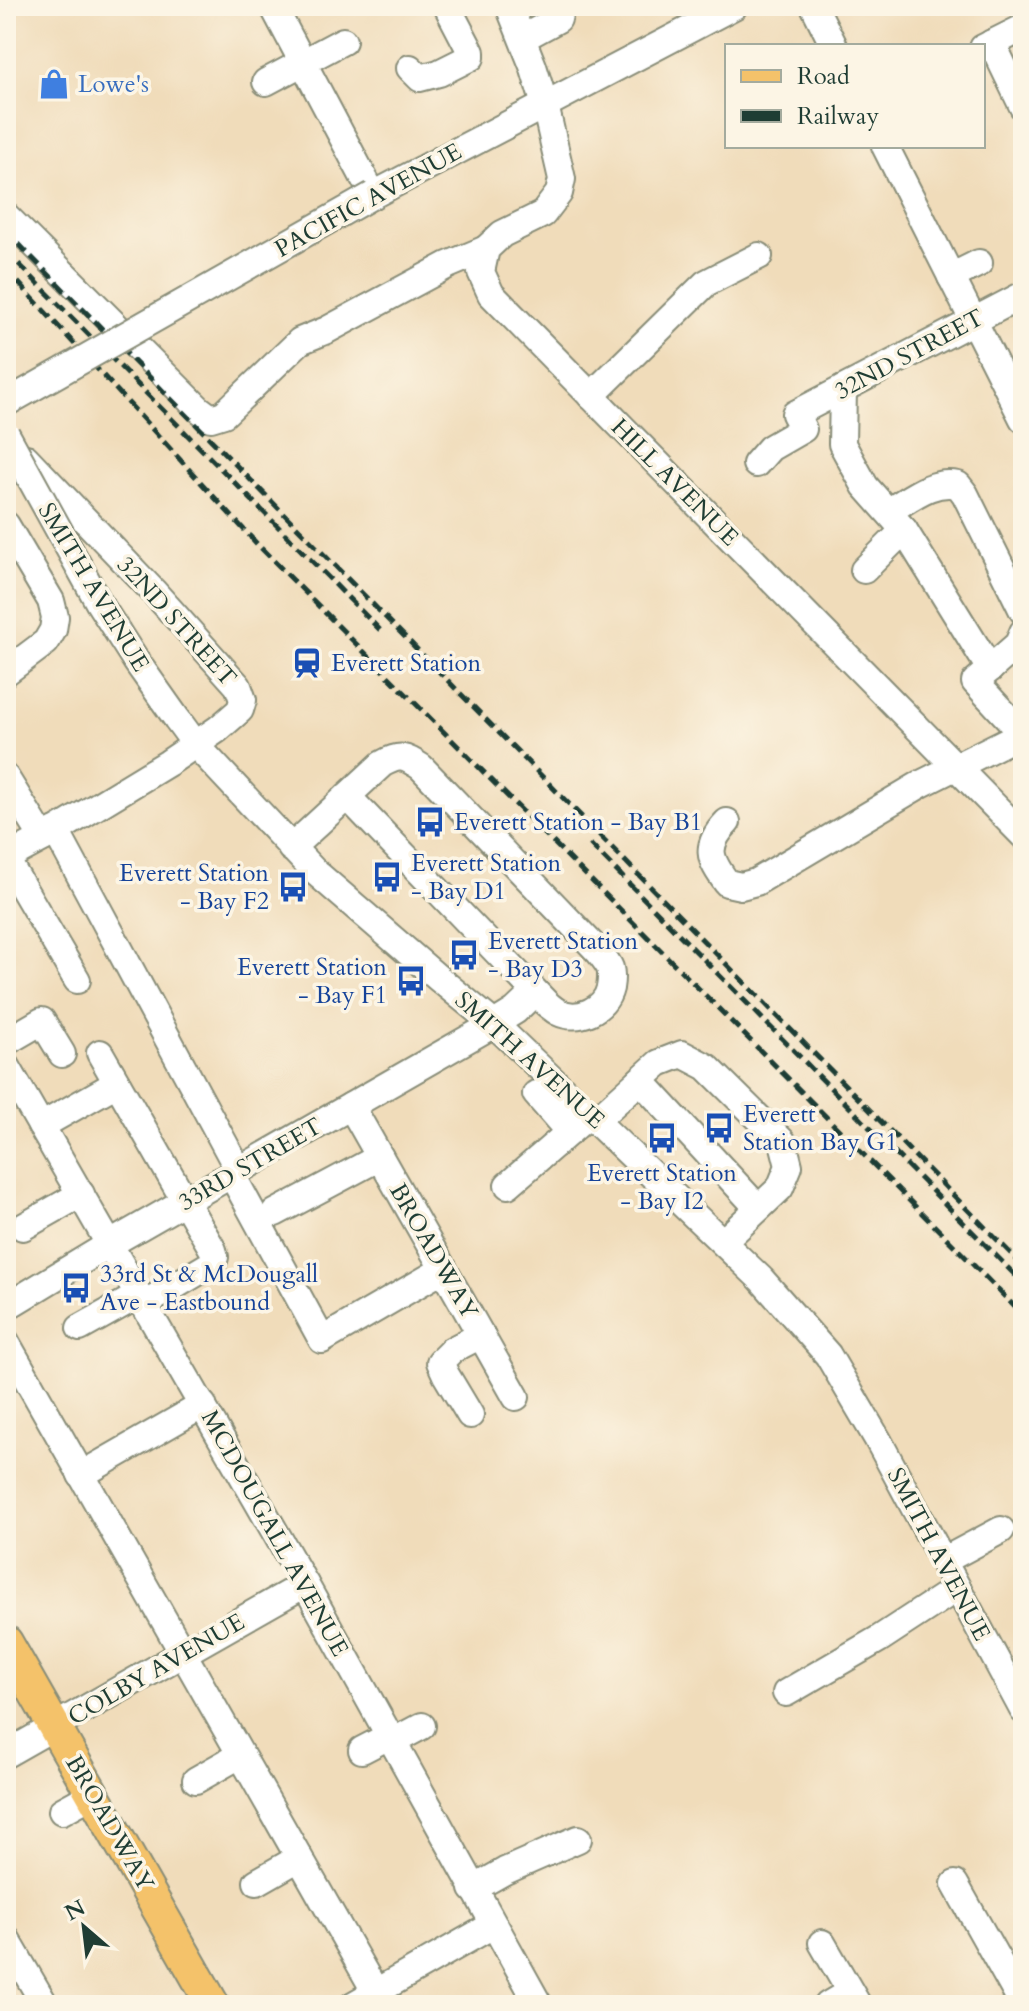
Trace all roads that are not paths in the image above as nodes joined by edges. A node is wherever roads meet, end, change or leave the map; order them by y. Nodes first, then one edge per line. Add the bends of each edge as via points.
1 (273, 6) edge
2 (447, 6) edge
3 (509, 6) edge
4 (561, 6) edge
5 (734, 6) edge
6 (814, 6) edge
7 (1023, 28) edge
8 (523, 38) junction
9 (343, 41) dead end
10 (833, 44) edge
11 (988, 45) edge
12 (304, 63) junction
13 (410, 68) dead end
14 (266, 82) dead end
15 (545, 105) junction
16 (1023, 107) edge
17 (886, 148) edge
18 (373, 195) junction
19 (6, 216) edge
20 (486, 249) junction
21 (759, 256) dead end
22 (979, 263) dead end
23 (951, 277) junction
24 (1023, 295) edge
25 (973, 320) junction
26 (843, 389) junction
27 (591, 396) junction
28 (6, 403) edge
29 (1023, 419) edge
30 (6, 434) edge
31 (756, 464) dead end
32 (6, 474) edge
33 (896, 521) junction
34 (6, 525) edge
35 (864, 570) dead end
36 (1023, 611) edge
37 (1023, 632) edge
38 (990, 669) junction
39 (6, 672) edge
40 (1023, 733) edge
41 (196, 745) junction
42 (955, 766) junction
43 (12, 775) edge
44 (347, 796) junction
45 (727, 822) dead end
46 (49, 834) junction
47 (1023, 835) edge
48 (291, 848) junction
49 (6, 858) edge
50 (77, 980) dead end
51 (535, 992) junction
52 (494, 1024) junction
53 (6, 1042) edge
54 (100, 1053) dead end
55 (62, 1054) dead end
56 (6, 1065) edge
57 (640, 1080) junction
58 (117, 1083) junction
59 (536, 1094) dead end
60 (351, 1106) junction
61 (593, 1117) junction
62 (41, 1126) junction
63 (569, 1132) junction
64 (380, 1157) junction
65 (235, 1173) junction
66 (508, 1185) dead end
67 (81, 1194) junction
68 (185, 1202) junction
69 (758, 1208) junction
70 (275, 1213) dead end
71 (23, 1227) dead end
72 (723, 1242) junction
73 (110, 1244) junction
74 (444, 1269) junction
75 (142, 1299) junction
76 (6, 1307) edge
77 (80, 1328) dead end
78 (481, 1335) junction
79 (8, 1350) edge
80 (516, 1397) dead end
81 (203, 1405) junction
82 (470, 1415) dead end
83 (81, 1475) junction
84 (1001, 1530) dead end
85 (943, 1561) junction
86 (305, 1584) junction
87 (957, 1588) junction
88 (6, 1642) edge
89 (183, 1654) junction
90 (786, 1693) dead end
91 (1023, 1710) edge
92 (422, 1726) dead end
93 (55, 1727) junction
94 (390, 1739) junction
95 (362, 1750) dead end
96 (6, 1754) edge
97 (240, 1755) junction
98 (196, 1780) dead end
99 (93, 1794) junction
100 (62, 1811) dead end
101 (578, 1839) dead end
102 (299, 1858) junction
103 (257, 1882) dead end
104 (955, 1884) dead end
105 (473, 1889) junction
106 (493, 1925) junction
107 (11, 1940) edge
108 (822, 1943) dead end
109 (380, 1998) edge
110 (845, 2001) edge
111 (45, 2005) edge
112 (213, 2005) edge
113 (353, 2005) edge
114 (539, 2005) edge
115 (1023, 2005) edge

1 - 12 street
2 - 13 street via 471,57 420,78
3 - 8 street
4 - 8 street via 558,19
5 - 15 street, PACIFIC AVENUE
6 - 10 street
7 - 11 street
8 - 15 street
9 - 12 street
11 - 16 street
12 - 14 street
12 - 18 street
15 - 18 street, PACIFIC AVENUE
15 - 20 street via 561,169 559,193 543,214 502,234
17 - 23 street
18 - 28 street, PACIFIC AVENUE, bridge
19 - 20 street via 211,418 224,414 240,385 294,333 327,330 358,300
20 - 27 street, HILL AVENUE via 481,272 491,294
21 - 27 street via 706,283
22 - 23 street
23 - 25 street
24 - 25 street, 32ND STREET
25 - 26 street, 32ND STREET
25 - 29 street
26 - 31 street, 32ND STREET via 795,414 803,429 770,448
26 - 33 street via 842,444 865,486
27 - 42 street, HILL AVENUE
30 - 41 street, SMITH AVENUE, bridge via 99,603
32 - 41 street, 32ND STREET via 26,458 238,686 240,710
33 - 35 street
33 - 36 street via 924,490 958,485
33 - 38 street
34 - 39 street via 55,617 46,642
37 - 38 street via 1018,644
38 - 40 street via 975,682
40 - 42 street
41 - 46 street, 32ND STREET
41 - 48 street, SMITH AVENUE
42 - 45 street via 741,886 727,883 710,850
42 - 47 street, HILL AVENUE
43 - 46 street
44 - 48 street
44 - 51 street
44 - 51 street via 395,757 421,767 610,968 609,993 588,1013 557,1012
46 - 49 street, 32ND STREET
46 - 65 street
48 - 52 street, SMITH AVENUE
49 - 50 street
51 - 52 street, 33RD STREET
52 - 60 street, 33RD STREET
52 - 61 street, SMITH AVENUE
53 - 55 street via 42,1021
54 - 58 street
56 - 62 street, MCDOUGALL AVENUE
57 - 61 street
57 - 69 street
57 - 69 street via 659,1063 682,1054 707,1067 783,1142 789,1166 780,1188
58 - 62 street
58 - 68 street
59 - 63 street
60 - 64 street, BROADWAY
60 - 65 street, 33RD STREET
61 - 63 street
61 - 72 street, SMITH AVENUE
62 - 67 street, MCDOUGALL AVENUE
63 - 66 street
64 - 70 street
64 - 74 street, BROADWAY
65 - 68 street, 33RD STREET
65 - 74 street via 322,1340
67 - 71 street
67 - 73 street, MCDOUGALL AVENUE
68 - 73 street, 33RD STREET
68 - 75 street via 213,1250 213,1263
69 - 72 street
72 - 85 street, SMITH AVENUE via 828,1355
73 - 75 street, MCDOUGALL AVENUE
73 - 76 street, 33RD STREET
74 - 78 street, BROADWAY
75 - 77 street
75 - 81 street, MCDOUGALL AVENUE
78 - 80 street, BROADWAY
78 - 82 street via 440,1362
79 - 83 street via 30,1396
81 - 83 street
81 - 86 street, MCDOUGALL AVENUE
83 - 89 street via 110,1540
84 - 85 street
85 - 87 street, SMITH AVENUE
86 - 89 street, COLBY AVENUE
86 - 94 street, MCDOUGALL AVENUE
87 - 90 street
87 - 91 street, SMITH AVENUE
88 - 93 main road, BROADWAY
89 - 93 street, COLBY AVENUE
89 - 97 street
92 - 94 street
93 - 96 street, COLBY AVENUE
93 - 99 main road, BROADWAY
94 - 95 street
94 - 105 street, MCDOUGALL AVENUE
97 - 98 street
97 - 102 street
99 - 100 street
99 - 112 main road, BROADWAY
101 - 105 street
102 - 103 street
102 - 109 street
104 - 115 street
105 - 106 street, MCDOUGALL AVENUE
106 - 109 street
106 - 114 street, MCDOUGALL AVENUE
107 - 111 street
108 - 110 street
109 - 113 street

